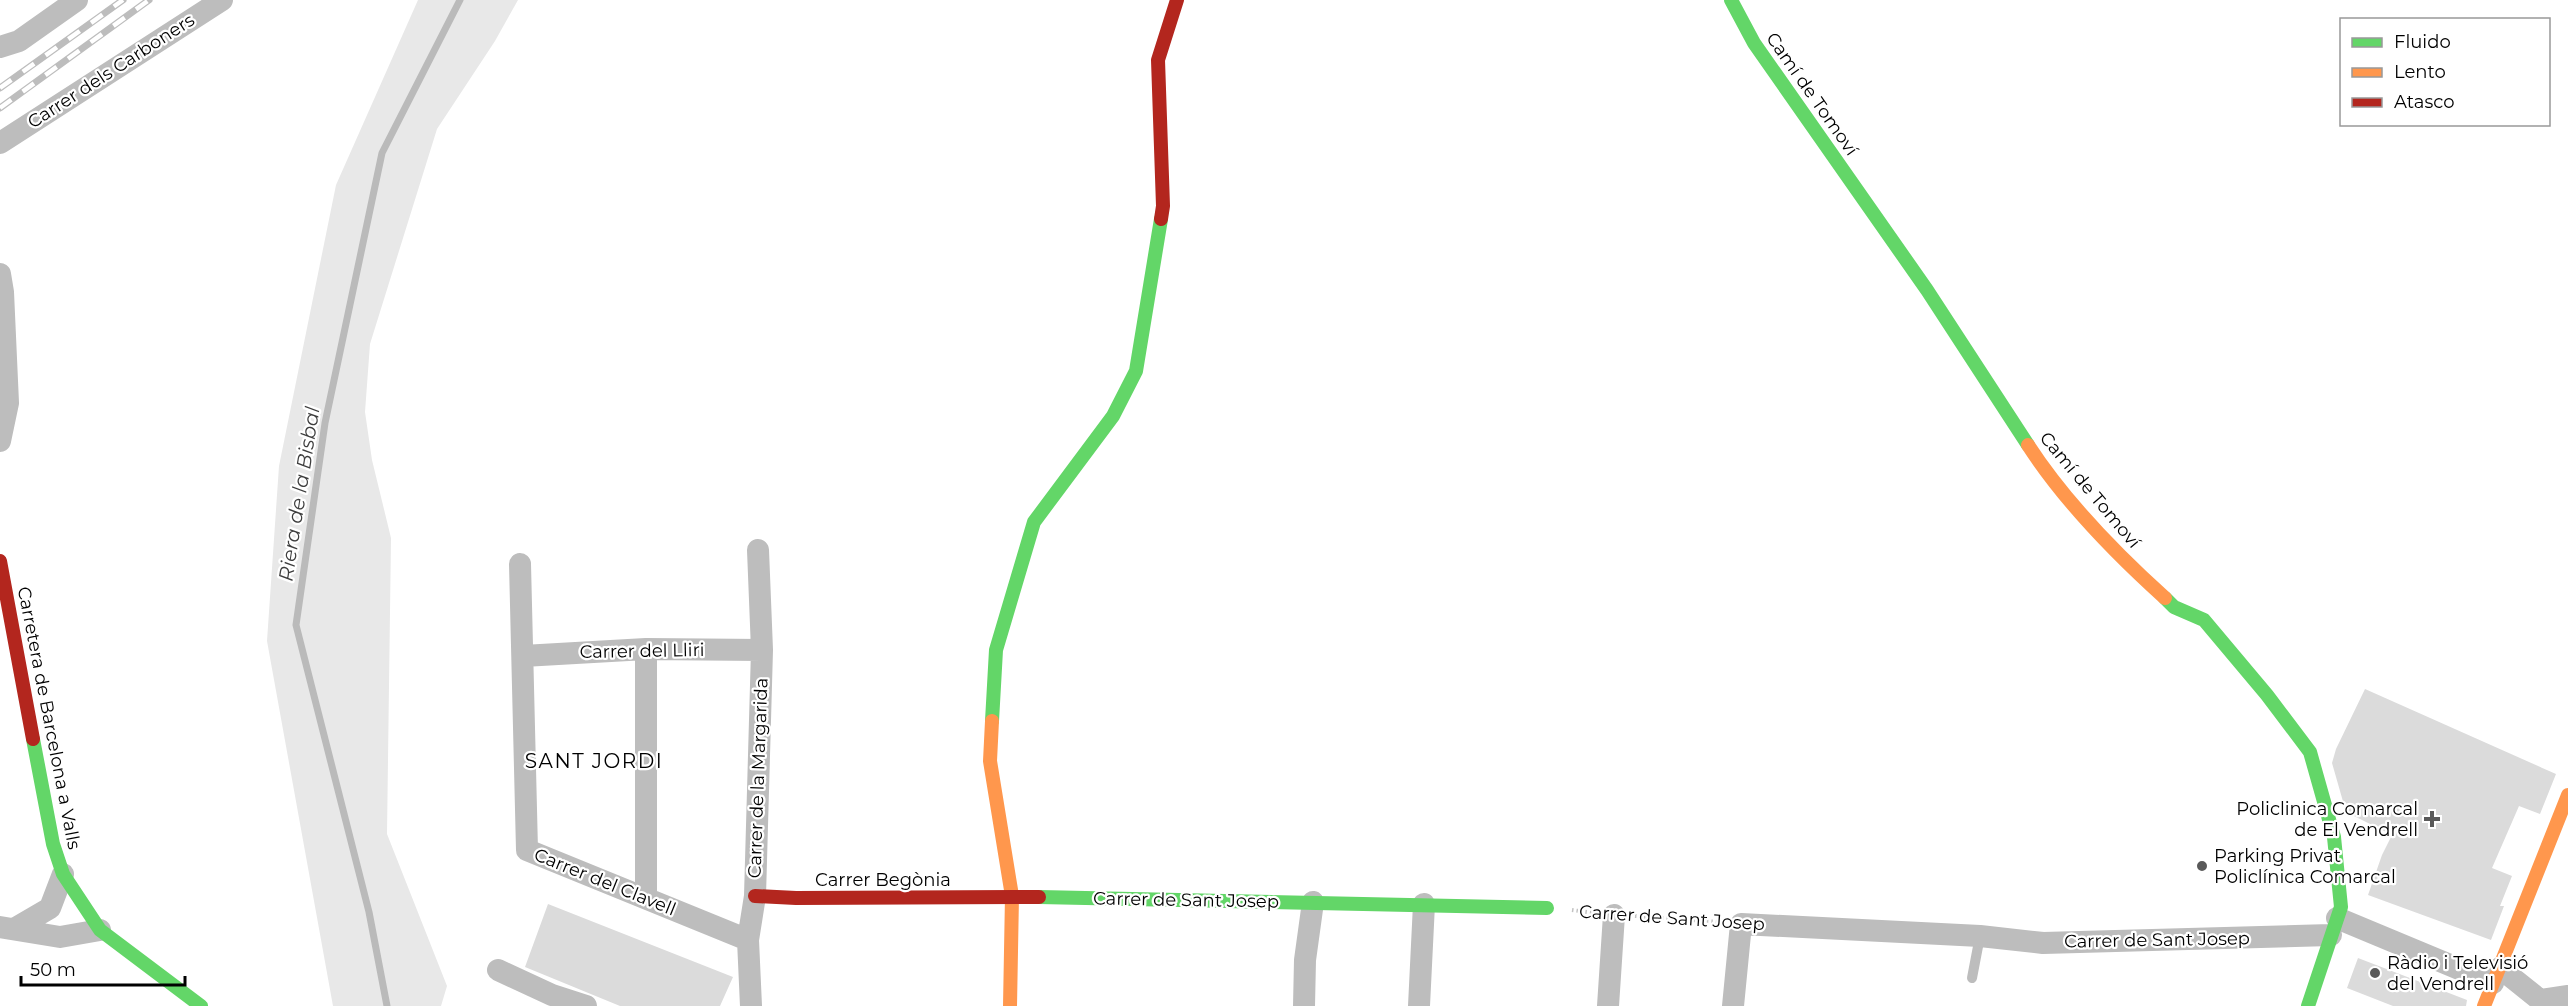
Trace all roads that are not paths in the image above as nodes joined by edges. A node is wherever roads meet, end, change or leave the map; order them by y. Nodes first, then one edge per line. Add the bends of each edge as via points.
1 (77, 0) edge
2 (222, 0) edge
3 (1177, 0) edge
4 (1731, 0) edge
5 (0, 47) edge
6 (0, 143) edge
7 (0, 274) edge
8 (0, 441) edge
9 (758, 550) dead end
10 (0, 561) edge
11 (520, 564) dead end
12 (646, 649) junction
13 (762, 650) junction
14 (523, 656) junction
15 (2568, 795) edge
16 (63, 874) junction
17 (755, 896) junction
18 (1012, 896) junction
19 (646, 898) junction
20 (1313, 902) junction
21 (1424, 904) junction
22 (1547, 908) road end
23 (1614, 915) road end
24 (2334, 926) junction
25 (7, 928) edge
26 (100, 930) junction
27 (1980, 936) junction
28 (748, 940) junction
29 (498, 970) dead end
30 (2497, 976) junction
31 (1972, 978) dead end
32 (166, 982) junction
33 (2568, 996) edge
34 (2542, 1003) edge
35 (179, 1006) edge
36 (201, 1006) edge
37 (586, 1006) edge
38 (751, 1006) edge
39 (1010, 1006) edge
40 (1304, 1006) edge
41 (1419, 1006) edge
42 (1608, 1006) edge
43 (1734, 1006) edge
44 (2308, 1006) edge
45 (2484, 1006) edge

1 - 5 street via 19,41
2 - 6 street, Carrer dels Carboners
3 - 18 street via 1158,60 1163,207 1136,371 1113,416 1034,522 996,650 990,761
4 - 24 street, Camí de Tomoví via 1754,43 1928,290 2041,465 2123,560 2174,607 2204,620 2310,752 2334,837 2341,907
7 - 8 street via 8,404
9 - 13 street, Carrer de la Margarida
10 - 16 street, Carretera de Barcelona a Valls via 53,844
11 - 14 street, Carrer del Clavell
12 - 13 street, Carrer del Lliri
12 - 14 street, Carrer del Lliri
12 - 19 street
13 - 17 street, Carrer de la Margarida
14 - 19 street, Carrer del Clavell via 527,850
15 - 30 street
16 - 25 street via 50,908
16 - 26 street, Carretera de Barcelona a Valls
17 - 18 street, Carrer Begònia
17 - 28 street, Carrer de la Margarida
18 - 20 street, Carrer de Sant Josep
18 - 39 street
19 - 28 street, Carrer del Clavell
20 - 21 street, Carrer de Sant Josep
20 - 40 street
21 - 22 street, Carrer de Sant Josep
21 - 41 street
23 - 42 street
24 - 27 street, Carrer de Sant Josep via 2043,943
24 - 30 street, Carrer de Sant Josep
24 - 44 street, Camí de Tomoví
25 - 26 street via 60,937
26 - 32 street, Carretera de Barcelona a Valls
27 - 31 lane
27 - 43 street, Carrer de Sant Josep via 1742,924
28 - 38 street, Carrer de la Margarida
29 - 37 street
30 - 34 street, Carrer de Sant Josep
30 - 45 street
32 - 35 street
32 - 36 street, Carretera de Barcelona a Valls
33 - 34 street

